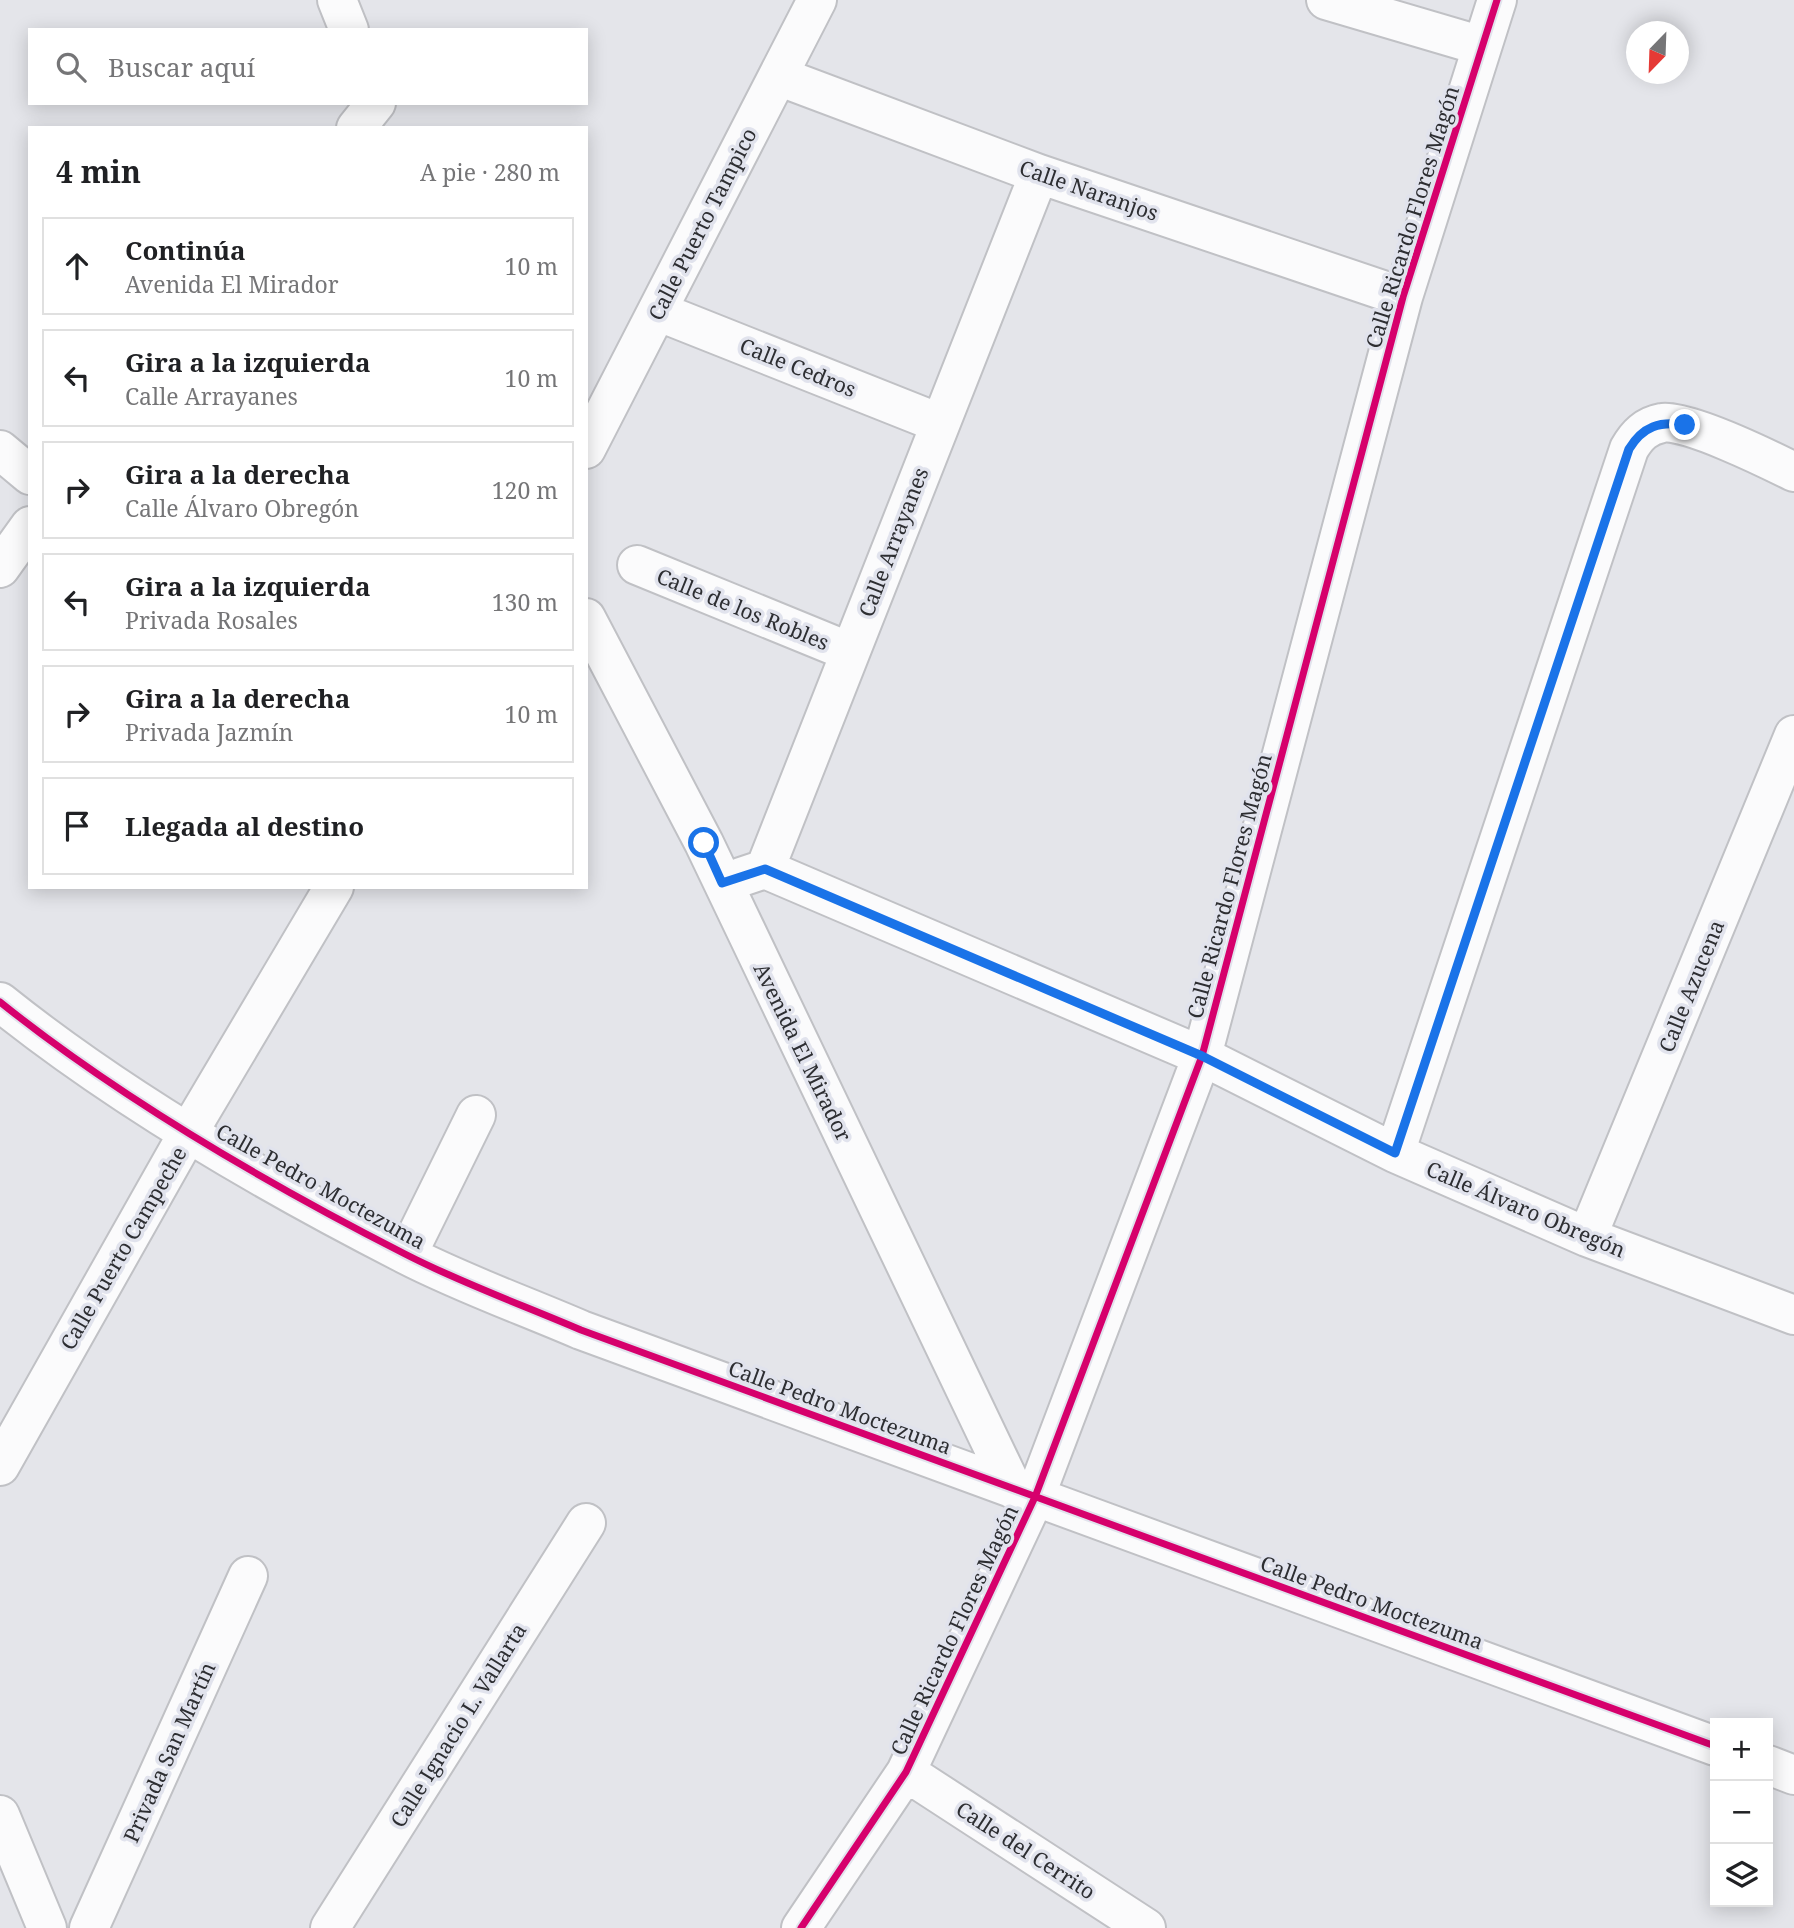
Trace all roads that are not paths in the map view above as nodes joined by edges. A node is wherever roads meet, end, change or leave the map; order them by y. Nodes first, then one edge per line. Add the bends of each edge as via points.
1 (337, 0) edge
2 (817, 0) edge
3 (1326, 0) edge
4 (1497, 0) edge
5 (348, 28) edge
6 (1482, 46) junction
7 (778, 76) junction
8 (375, 105) edge
9 (378, 105) edge
10 (358, 126) edge
11 (386, 126) edge
12 (1039, 174) junction
13 (1403, 297) junction
14 (657, 311) junction
15 (939, 423) junction
16 (588, 445) edge
17 (0, 450) edge
18 (1794, 472) edge
19 (28, 473) edge
20 (28, 530) edge
21 (637, 565) dead end
22 (0, 568) edge
23 (588, 622) edge
24 (850, 652) junction
25 (1794, 735) edge
26 (765, 869) junction
27 (722, 883) junction
28 (333, 889) edge
29 (0, 1002) edge
30 (1202, 1056) junction
31 (475, 1115) dead end
32 (188, 1133) junction
33 (1395, 1153) junction
34 (1587, 1237) junction
35 (407, 1255) junction
36 (1794, 1315) edge
37 (0, 1466) edge
38 (1024, 1493) junction
39 (586, 1522) dead end
40 (248, 1576) dead end
41 (1710, 1744) edge
42 (1773, 1767) edge
43 (906, 1772) junction
44 (1794, 1775) edge
45 (0, 1815) edge
46 (47, 1928) edge
47 (89, 1928) edge
48 (330, 1928) edge
49 (801, 1928) edge
50 (1146, 1928) edge

1 - 5 street
2 - 7 street, Calle Puerto Tampico
3 - 6 street
4 - 6 street, Calle Ricardo Flores Magón
6 - 13 street, Calle Ricardo Flores Magón
7 - 12 street, Calle Naranjos
7 - 14 street, Calle Puerto Tampico
8 - 10 street
9 - 11 street
12 - 13 street, Calle Naranjos
12 - 15 street, Calle Arrayanes
13 - 30 street, Calle Ricardo Flores Magón
14 - 15 street, Calle Cedros
14 - 16 street, Calle Puerto Tampico
15 - 24 street, Calle Arrayanes
17 - 19 street
18 - 33 street via 1685,425 1665,422 1637,436 1629,449
20 - 22 street
21 - 24 street, Calle de los Robles
23 - 27 street, Avenida El Mirador
24 - 26 street, Calle Arrayanes
25 - 34 street, Calle Azucena
26 - 27 street
26 - 30 street, Calle Álvaro Obregón
27 - 38 street, Avenida El Mirador
28 - 32 street, Calle Puerto Campeche
29 - 32 street, Calle Pedro Moctezuma via 48,1041
30 - 33 street, Calle Álvaro Obregón
30 - 38 street, Calle Ricardo Flores Magón
31 - 35 street
32 - 35 street, Calle Pedro Moctezuma
32 - 37 street, Calle Puerto Campeche
33 - 34 street, Calle Álvaro Obregón
34 - 36 street, Calle Álvaro Obregón
35 - 38 street, Calle Pedro Moctezuma via 581,1330
38 - 41 street, Calle Pedro Moctezuma
38 - 43 street, Calle Ricardo Flores Magón
39 - 48 street, Calle Ignacio L. Vallarta
40 - 47 street, Privada San Martín
42 - 44 street
43 - 49 street, Calle Ricardo Flores Magón
43 - 50 street, Calle del Cerrito
45 - 46 street

